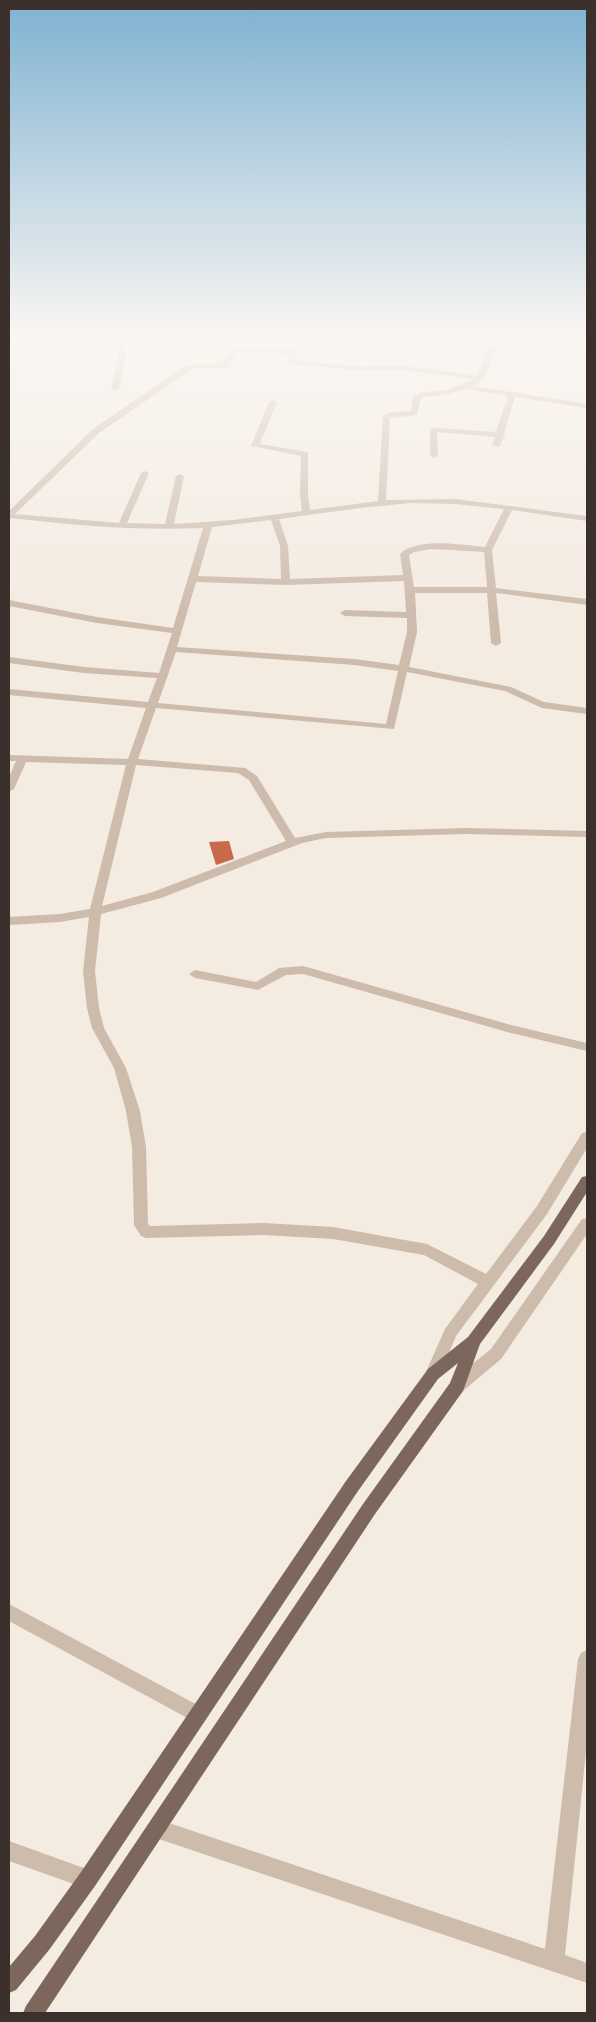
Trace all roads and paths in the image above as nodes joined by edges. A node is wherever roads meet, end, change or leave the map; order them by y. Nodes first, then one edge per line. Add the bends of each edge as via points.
1 (98, 432) edge
2 (261, 432) edge
3 (385, 432) edge
4 (433, 432) edge
5 (466, 432) edge
6 (500, 435) joint
7 (496, 445) dead end
8 (434, 456) dead end
9 (145, 473) dead end
10 (180, 476) dead end
11 (382, 504) junction
12 (509, 507) junction
13 (307, 514) junction
14 (9, 516) edge
15 (274, 518) junction
16 (587, 518) edge
17 (122, 524) junction
18 (208, 525) junction
19 (169, 526) junction
20 (488, 550) junction
21 (408, 578) junction
22 (192, 579) junction
23 (286, 582) junction
24 (410, 590) junction
25 (490, 590) junction
26 (587, 602) edge
27 (9, 603) edge
28 (345, 613) dead end
29 (411, 615) junction
30 (176, 631) junction
31 (496, 643) dead end
32 (172, 649) junction
33 (9, 660) edge
34 (405, 669) junction
35 (163, 676) junction
36 (9, 692) edge
37 (153, 705) junction
38 (587, 711) edge
39 (9, 758) edge
40 (22, 759) junction
41 (132, 762) junction
42 (9, 789) edge
43 (587, 834) edge
44 (292, 843) junction
45 (95, 912) junction
46 (9, 921) edge
47 (195, 974) dead end
48 (587, 1047) edge
49 (587, 1137) edge
50 (587, 1181) edge
51 (587, 1223) edge
52 (489, 1282) junction
53 (473, 1341) junction
54 (433, 1374) junction
55 (457, 1386) junction
56 (9, 1612) edge
57 (587, 1659) edge
58 (197, 1714) junction
59 (157, 1829) junction
60 (9, 1851) edge
61 (88, 1879) junction
62 (554, 1961) junction
63 (587, 1973) edge
64 (9, 1984) edge
65 (33, 2013) edge

1 - 14 street
2 - 13 street via 255,446 306,454 304,496
3 - 11 street
4 - 8 street
5 - 6 street
6 - 7 street
9 - 17 street
10 - 19 street
11 - 12 street via 431,501
11 - 13 street
12 - 16 street
12 - 20 street
13 - 15 street
14 - 17 street
15 - 18 street
15 - 23 street via 284,546
17 - 19 street
18 - 19 street
18 - 22 street
20 - 21 street via 444,547 409,550 403,556
20 - 25 street
21 - 23 street
21 - 24 street
22 - 23 street
22 - 30 street
24 - 25 street
24 - 29 street
25 - 26 street
25 - 31 street
27 - 30 street
28 - 29 street
29 - 34 street via 412,632
30 - 32 street
32 - 34 street
32 - 35 street
33 - 35 street
34 - 37 street via 392,724 386,728
34 - 38 street via 508,689 537,704
35 - 37 street
36 - 37 street
37 - 41 street
39 - 40 street
40 - 41 street
40 - 42 street
41 - 44 street via 244,771 253,778
41 - 45 street
43 - 44 street via 383,832 326,835
44 - 45 street via 157,895
45 - 46 street
45 - 52 street via 89,970 93,1008 101,1036 120,1068 133,1111 139,1147 140,1215 144,1230 296,1229 333,1232 426,1250
47 - 48 street via 258,986 283,971 303,970
49 - 52 street via 542,1210
50 - 53 main road via 549,1240
51 - 55 street via 496,1354
52 - 54 street via 450,1333
53 - 54 main road
53 - 55 main road
54 - 58 main road via 352,1486
55 - 59 main road via 369,1509
56 - 58 street
57 - 62 street
58 - 61 main road
59 - 62 street
59 - 65 main road
60 - 61 street
61 - 64 main road
62 - 63 street

